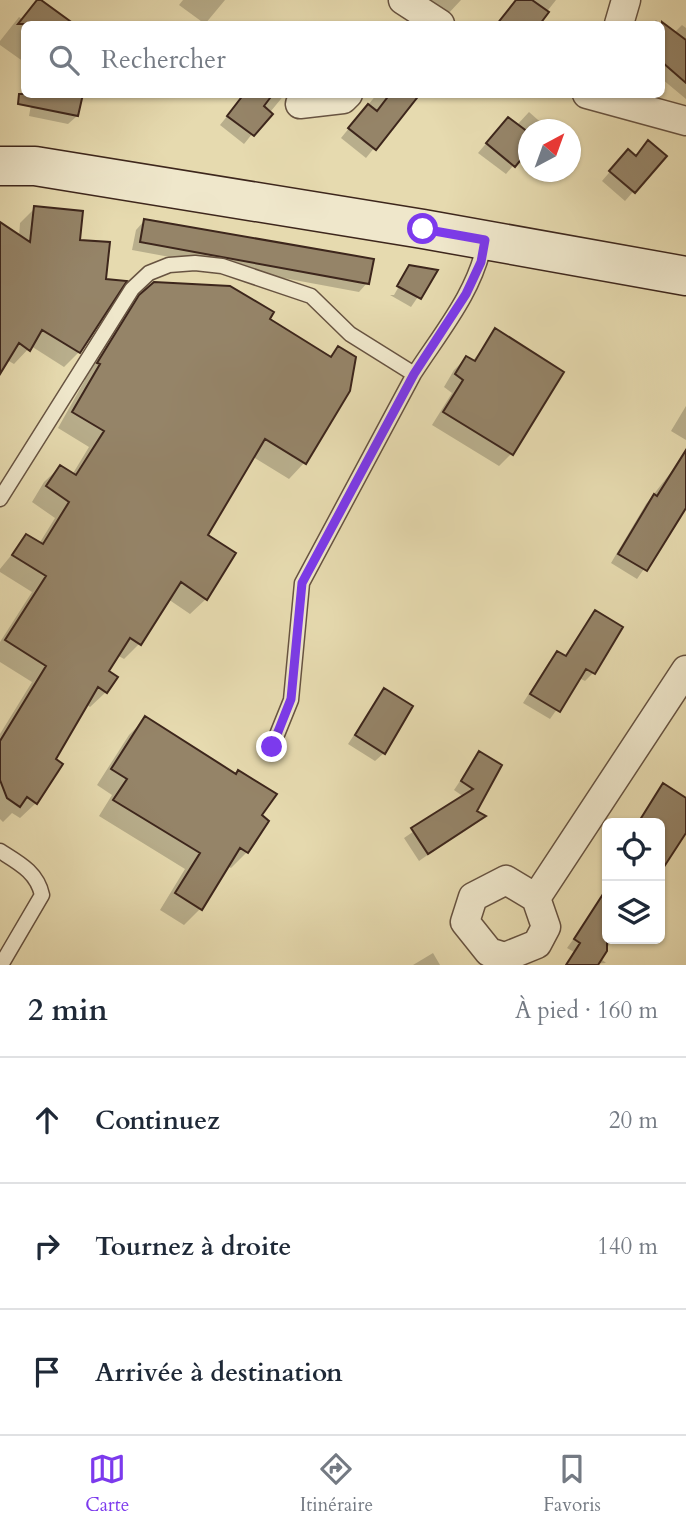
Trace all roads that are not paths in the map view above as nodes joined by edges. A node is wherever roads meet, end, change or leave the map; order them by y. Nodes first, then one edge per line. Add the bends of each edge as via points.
1 (626, 0) edge
2 (403, 10) edge
3 (432, 21) edge
4 (620, 21) edge
5 (344, 98) edge
6 (602, 98) edge
7 (300, 104) dead end
8 (686, 121) edge
9 (0, 152) edge
10 (17, 166) edge
11 (485, 240) junction
12 (686, 276) edge
13 (414, 374) junction
14 (0, 499) edge
15 (686, 670) edge
16 (272, 747) dead end
17 (0, 851) edge
18 (536, 898) dead end
19 (1, 965) edge

1 - 4 street
2 - 3 street
5 - 7 street
6 - 8 street
9 - 10 main road
10 - 11 main road
11 - 12 main road
11 - 13 lane via 481,262 466,294
13 - 14 lane via 350,334 311,296 222,265 169,265 149,273 132,289
13 - 16 lane via 302,583 291,699
15 - 18 street
17 - 19 lane via 28,868 40,883 42,895

